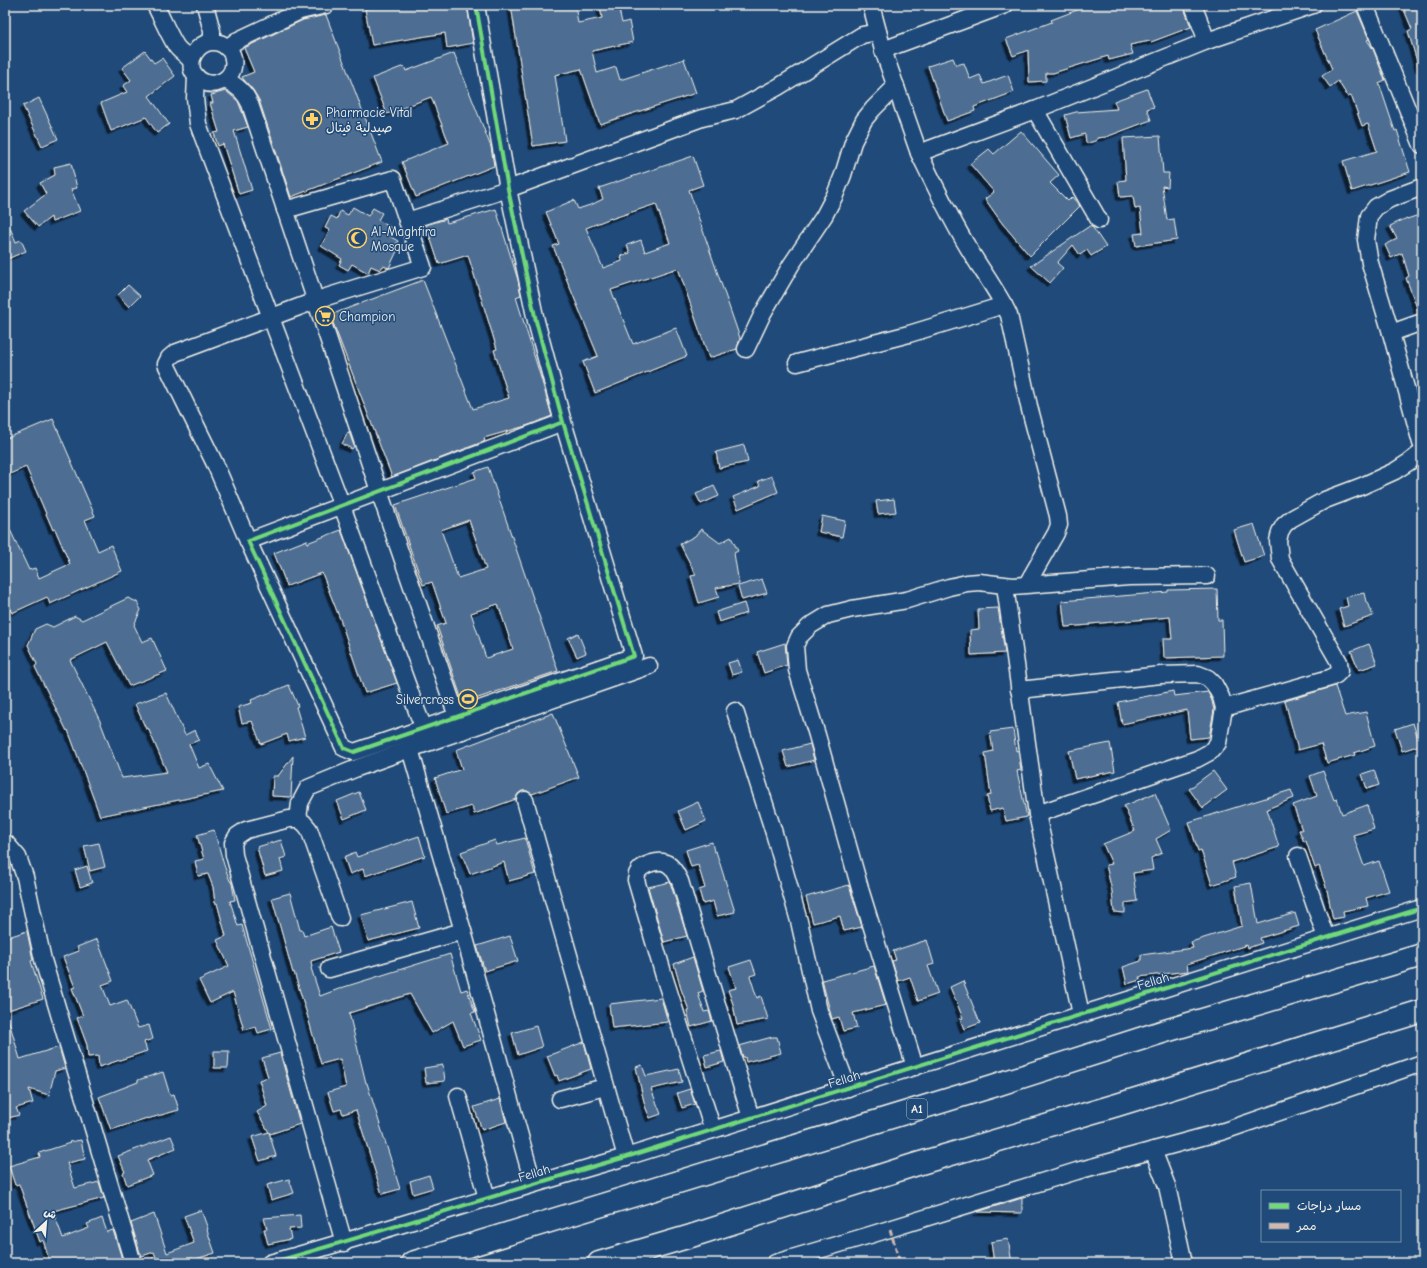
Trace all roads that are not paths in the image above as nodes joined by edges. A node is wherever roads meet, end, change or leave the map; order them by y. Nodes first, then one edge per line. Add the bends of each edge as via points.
1 (155, 5) edge
2 (205, 5) edge
3 (326, 5) edge
4 (476, 5) edge
5 (871, 5) edge
6 (1005, 5) edge
7 (1193, 5) edge
8 (1313, 5) edge
9 (1365, 5) edge
10 (878, 32) junction
11 (212, 41) junction
12 (1207, 41) junction
13 (227, 48) junction
14 (883, 50) junction
15 (194, 69) junction
16 (225, 80) junction
17 (896, 86) junction
18 (1035, 110) junction
19 (1422, 145) edge
20 (920, 153) junction
21 (1422, 187) edge
22 (508, 189) junction
23 (285, 210) junction
24 (1099, 220) dead end
25 (407, 221) junction
26 (316, 301) junction
27 (1004, 305) junction
28 (271, 317) junction
29 (1422, 322) edge
30 (1391, 333) junction
31 (746, 349) dead end
32 (796, 363) dead end
33 (563, 422) junction
34 (1422, 446) edge
35 (379, 491) junction
36 (342, 506) junction
37 (248, 541) junction
38 (1208, 576) dead end
39 (1028, 584) junction
40 (1005, 586) junction
41 (649, 666) dead end
42 (1019, 690) junction
43 (1224, 708) junction
44 (735, 711) dead end
45 (460, 724) junction
46 (427, 736) junction
47 (410, 749) junction
48 (525, 800) dead end
49 (1037, 814) junction
50 (298, 819) junction
51 (5, 842) edge
52 (1298, 856) dead end
53 (1422, 908) edge
54 (340, 918) dead end
55 (463, 931) junction
56 (1326, 938) junction
57 (1422, 955) edge
58 (329, 970) dead end
59 (1422, 1011) edge
60 (1081, 1014) junction
61 (1422, 1063) edge
62 (915, 1067) junction
63 (605, 1087) junction
64 (848, 1088) junction
65 (458, 1096) dead end
66 (560, 1099) dead end
67 (751, 1118) junction
68 (712, 1130) junction
69 (1153, 1150) junction
70 (626, 1157) junction
71 (533, 1183) junction
72 (487, 1198) junction
73 (344, 1243) junction
74 (133, 1263) edge
75 (270, 1263) edge
76 (412, 1263) edge
77 (599, 1263) edge
78 (775, 1263) edge
79 (1184, 1263) edge

1 - 15 street via 176,46
2 - 11 street
3 - 13 street via 293,14 236,41
4 - 22 street
5 - 10 street
6 - 14 street
7 - 12 street
8 - 12 street
9 - 19 street
10 - 14 street
10 - 22 street via 862,35 736,110 702,118
11 - 13 street
11 - 15 street via 204,43 193,54
12 - 18 street
13 - 16 street via 234,61 230,75
14 - 17 street
15 - 16 street via 202,82 210,84
15 - 28 street via 194,98 198,124
16 - 23 street via 236,85 247,97
17 - 20 street
17 - 31 street via 864,120 853,142 835,195 763,313
18 - 20 street
18 - 24 street
20 - 27 street via 944,206
21 - 30 street via 1385,202 1376,207 1369,216 1366,240 1370,263
22 - 25 street
22 - 33 street via 536,320
23 - 25 street via 393,179
23 - 26 street
25 - 26 street via 423,267
26 - 28 street
26 - 35 street
27 - 32 street via 909,334
27 - 39 street via 1011,321 1059,525
28 - 36 street
28 - 37 street via 175,353 166,364 216,466
29 - 30 street
30 - 34 street
33 - 35 street
33 - 45 street via 634,656
34 - 43 street via 1409,462 1395,471 1325,500 1291,519 1280,532 1280,559 1339,662 1340,671 1330,678
35 - 36 street
35 - 45 street
36 - 37 street
36 - 46 street
37 - 46 street via 344,748 354,752
38 - 39 street via 1129,577
39 - 40 street
40 - 42 street
40 - 62 street via 967,583 907,600 828,615 810,626 799,637 795,646 797,670
41 - 45 street
42 - 43 street via 1161,675 1198,674 1214,684
42 - 49 street
43 - 49 street via 1218,743 1210,752 1197,759
44 - 64 street via 799,921 819,1011
45 - 46 street
46 - 47 street
47 - 50 street via 308,788 300,802
47 - 55 street
48 - 63 street
49 - 60 street
50 - 54 street via 309,829
50 - 73 street via 290,818 246,830 237,836 233,843 234,855
51 - 74 street via 18,857 26,876 43,960
52 - 56 street
53 - 56 street, Fellah
55 - 58 street
55 - 71 street
56 - 60 street, Fellah
57 - 76 highway, A1
59 - 77 highway
60 - 62 street, Fellah
61 - 69 street via 1224,1131
62 - 64 street, Fellah
63 - 66 street
63 - 70 street
64 - 67 street, Fellah
65 - 72 street
67 - 68 street, Fellah
67 - 68 street via 680,881 669,865 661,862 651,863 642,868 636,880
68 - 70 street, Fellah
69 - 78 street
69 - 79 street via 1167,1186
70 - 71 street, Fellah
71 - 72 street, Fellah
72 - 73 street, Fellah
73 - 75 street, Fellah

